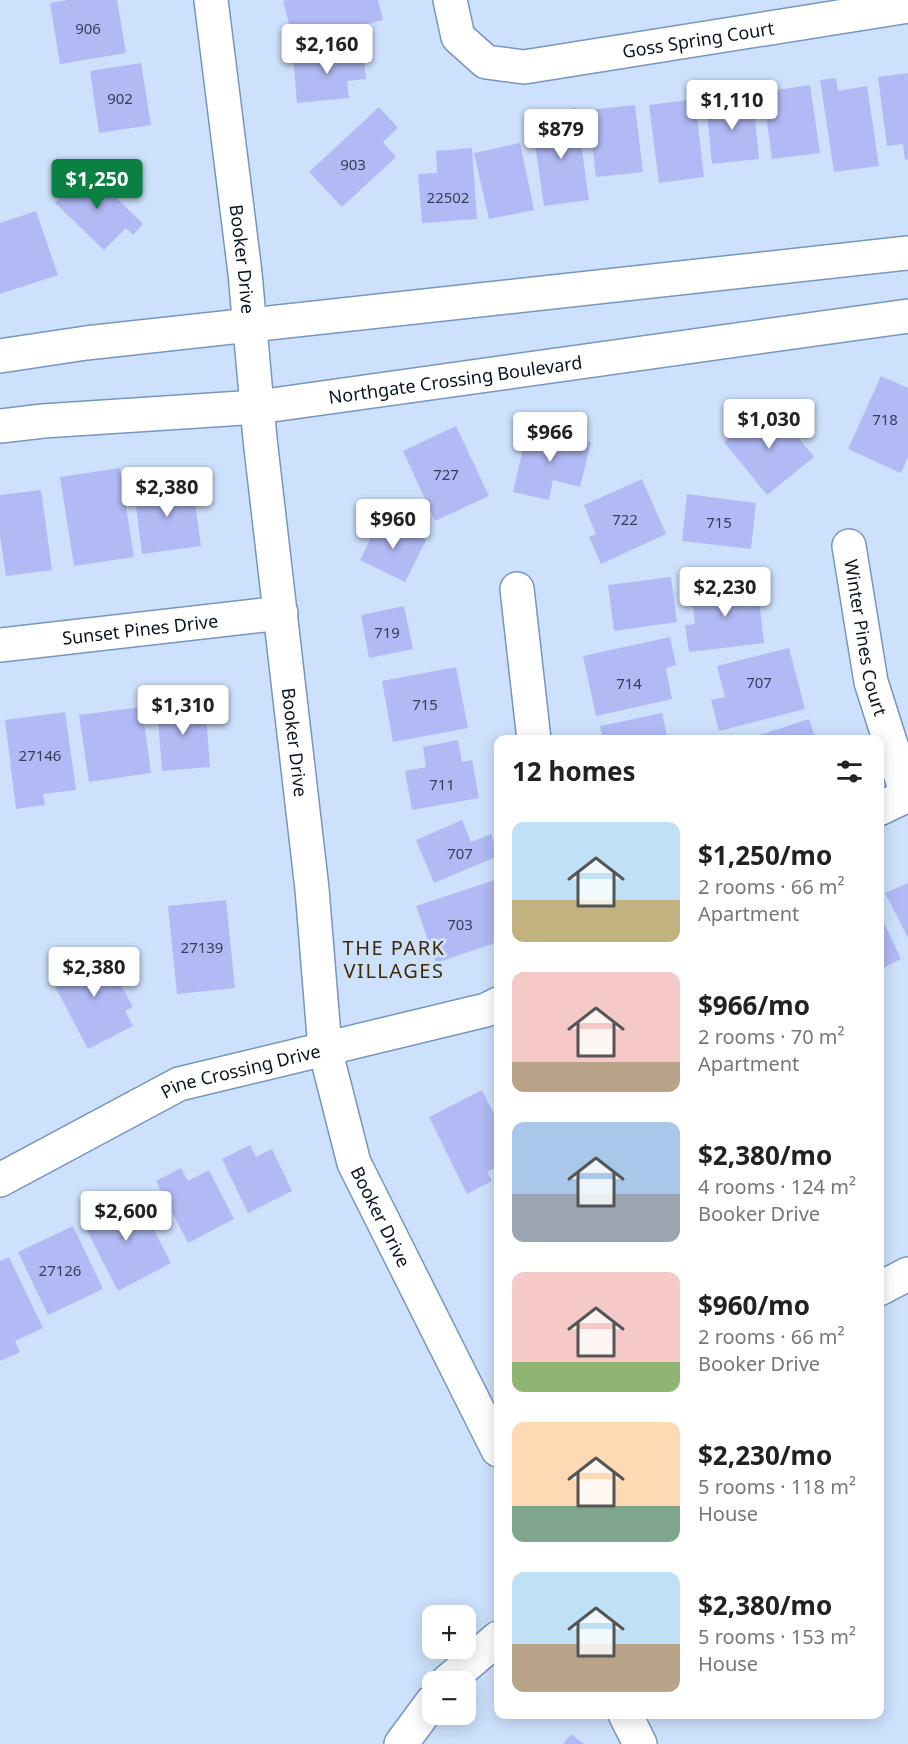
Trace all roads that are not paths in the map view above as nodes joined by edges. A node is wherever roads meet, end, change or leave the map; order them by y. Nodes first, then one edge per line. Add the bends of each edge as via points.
1 (212, 0) edge
2 (450, 0) edge
3 (908, 6) edge
4 (908, 253) edge
5 (908, 316) edge
6 (250, 326) junction
7 (0, 356) edge
8 (258, 407) junction
9 (0, 426) edge
10 (849, 546) dead end
11 (517, 589) dead end
12 (280, 613) junction
13 (0, 645) edge
14 (533, 735) edge
15 (883, 735) edge
16 (884, 739) edge
17 (898, 800) edge
18 (494, 1006) edge
19 (325, 1048) junction
20 (0, 1180) edge
21 (908, 1274) edge
22 (884, 1286) edge
23 (494, 1442) edge
24 (494, 1641) edge
25 (460, 1671) edge
26 (422, 1716) edge
27 (628, 1719) edge
28 (401, 1744) edge
29 (640, 1744) edge

1 - 6 street, Booker Drive
2 - 3 street, Goss Spring Court via 458,37 486,62 524,67
4 - 6 street
5 - 8 street, Northgate Crossing Boulevard
6 - 7 street
6 - 8 street, Booker Drive
8 - 9 street, Northgate Crossing Boulevard
8 - 12 street, Booker Drive
10 - 15 street, Winter Pines Court
11 - 14 street
12 - 13 street, Sunset Pines Drive
12 - 19 street, Booker Drive via 312,889
16 - 17 street, Winter Pines Court
18 - 19 street, Pine Crossing Drive
19 - 20 street, Pine Crossing Drive via 179,1084
19 - 23 street, Booker Drive via 354,1163
21 - 22 street
24 - 25 street
26 - 28 street
27 - 29 street

